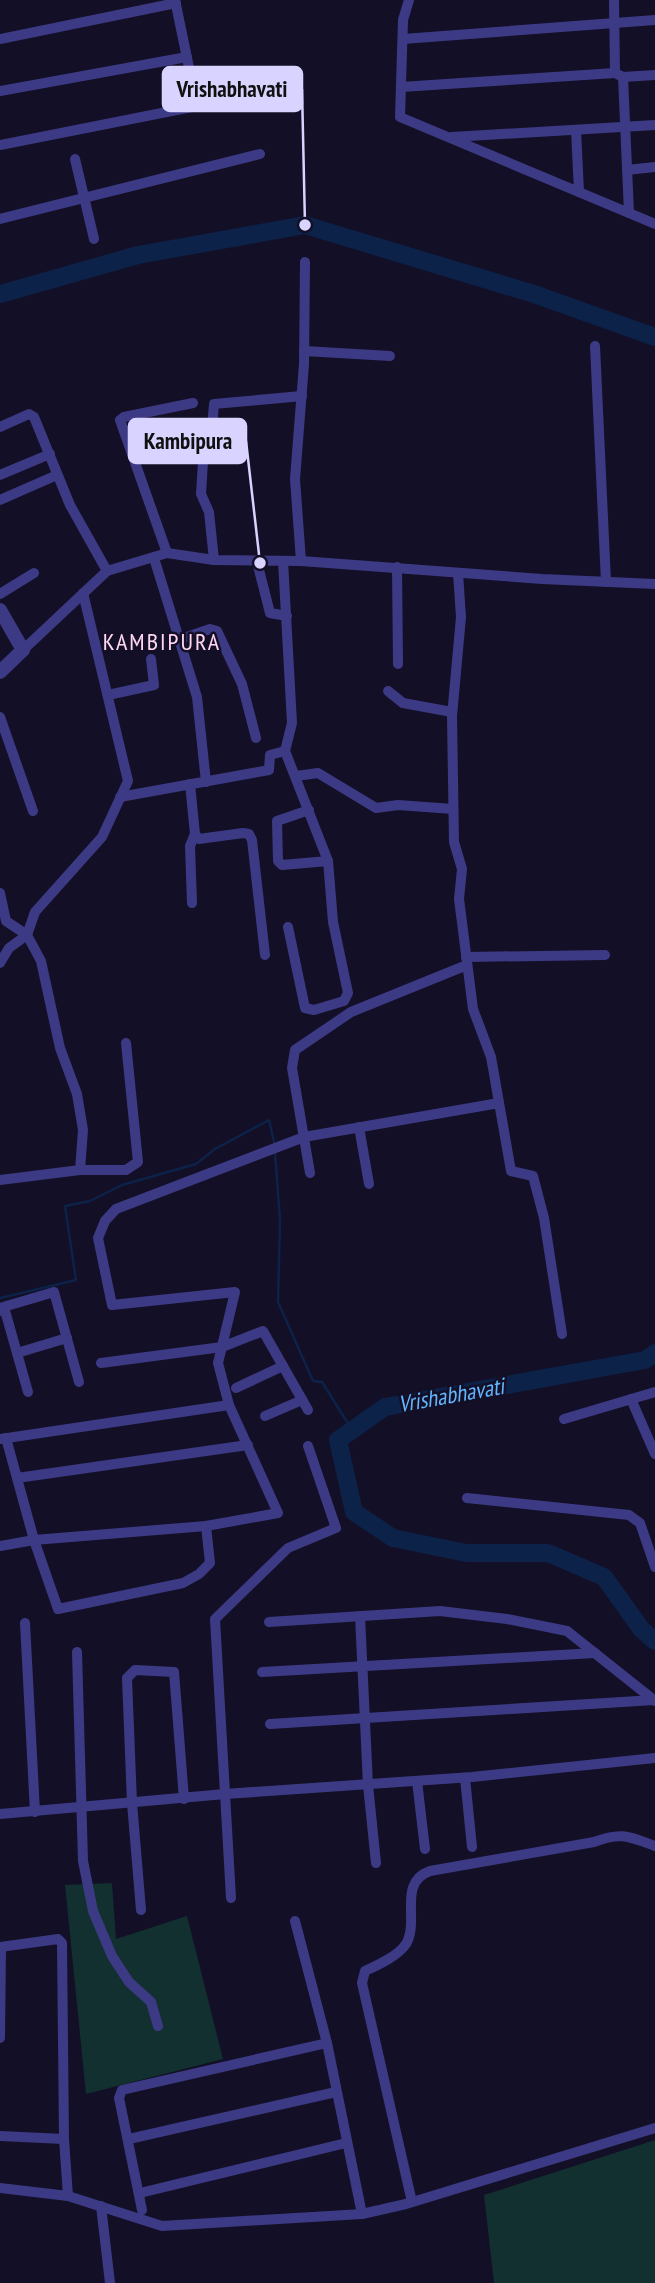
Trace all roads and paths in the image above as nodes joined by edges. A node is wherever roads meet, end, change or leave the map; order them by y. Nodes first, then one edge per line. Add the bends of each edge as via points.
1 (409, 0) edge
2 (614, 0) edge
3 (175, 2) edge
4 (655, 20) edge
5 (614, 25) junction
6 (0, 39) edge
7 (403, 39) junction
8 (187, 57) junction
9 (619, 75) junction
10 (655, 75) edge
11 (401, 87) junction
12 (0, 91) edge
13 (655, 125) edge
14 (625, 127) junction
15 (576, 130) junction
16 (447, 137) junction
17 (0, 145) edge
18 (260, 154) dead end
19 (75, 159) dead end
20 (655, 167) edge
21 (627, 170) junction
22 (579, 192) junction
23 (85, 196) junction
24 (629, 213) junction
25 (0, 219) edge
26 (655, 224) edge
27 (94, 239) dead end
28 (305, 262) dead end
29 (595, 346) dead end
30 (304, 351) junction
31 (390, 356) dead end
32 (302, 396) junction
33 (193, 403) dead end
34 (0, 427) edge
35 (50, 454) junction
36 (0, 475) edge
37 (57, 475) junction
38 (0, 500) edge
39 (167, 554) junction
40 (154, 558) junction
41 (214, 560) junction
42 (283, 561) junction
43 (301, 561) junction
44 (257, 562) junction
45 (397, 567) junction
46 (107, 571) junction
47 (34, 573) dead end
48 (458, 573) junction
49 (606, 582) junction
50 (655, 584) edge
51 (83, 593) junction
52 (0, 594) edge
53 (0, 610) edge
54 (287, 616) junction
55 (181, 639) junction
56 (23, 650) junction
57 (151, 659) dead end
58 (398, 664) dead end
59 (0, 672) edge
60 (388, 691) dead end
61 (108, 695) junction
62 (452, 712) junction
63 (0, 718) edge
64 (256, 738) dead end
65 (285, 751) junction
66 (296, 776) junction
67 (206, 782) junction
68 (190, 784) junction
69 (120, 797) junction
70 (453, 809) junction
71 (309, 810) junction
72 (33, 811) dead end
73 (195, 834) junction
74 (328, 861) junction
75 (0, 893) edge
76 (192, 903) dead end
77 (288, 927) dead end
78 (27, 935) junction
79 (265, 955) dead end
80 (605, 955) dead end
81 (467, 961) junction
82 (0, 962) edge
83 (126, 1043) dead end
84 (499, 1103) junction
85 (359, 1127) junction
86 (304, 1137) junction
87 (80, 1170) junction
88 (310, 1173) dead end
89 (0, 1180) edge
90 (369, 1184) dead end
91 (1, 1309) edge
92 (562, 1334) dead end
93 (67, 1338) junction
94 (222, 1347) junction
95 (17, 1353) junction
96 (101, 1363) dead end
97 (282, 1366) junction
98 (79, 1382) dead end
99 (236, 1388) dead end
100 (28, 1392) dead end
101 (655, 1392) edge
102 (631, 1399) junction
103 (229, 1405) junction
104 (265, 1416) dead end
105 (564, 1419) dead end
106 (3, 1438) edge
107 (248, 1445) junction
108 (308, 1446) dead end
109 (655, 1454) edge
110 (17, 1478) junction
111 (467, 1498) dead end
112 (206, 1527) junction
113 (34, 1540) junction
114 (0, 1546) edge
115 (655, 1567) edge
116 (360, 1616) junction
117 (269, 1622) dead end
118 (25, 1623) dead end
119 (77, 1652) dead end
120 (594, 1653) junction
121 (361, 1667) junction
122 (262, 1672) dead end
123 (654, 1700) edge
124 (365, 1718) junction
125 (270, 1724) dead end
126 (655, 1758) edge
127 (466, 1777) junction
128 (417, 1781) junction
129 (368, 1785) junction
130 (225, 1794) junction
131 (184, 1799) junction
132 (132, 1804) junction
133 (81, 1809) junction
134 (35, 1812) junction
135 (0, 1814) edge
136 (655, 1846) edge
137 (472, 1847) dead end
138 (425, 1849) dead end
139 (376, 1863) dead end
140 (230, 1898) dead end
141 (141, 1910) dead end
142 (295, 1921) dead end
143 (0, 1947) edge
144 (158, 2026) dead end
145 (0, 2038) edge
146 (327, 2043) junction
147 (335, 2092) junction
148 (655, 2128) edge
149 (0, 2136) edge
150 (64, 2139) junction
151 (129, 2139) junction
152 (346, 2143) junction
153 (0, 2188) edge
154 (139, 2193) junction
155 (68, 2196) junction
156 (412, 2202) junction
157 (101, 2206) junction
158 (142, 2210) dead end
159 (362, 2214) junction
160 (110, 2283) edge

1 - 7 street
2 - 5 street
3 - 6 street
3 - 8 street
4 - 5 street
5 - 7 street
5 - 9 street
7 - 11 street
8 - 12 street
8 - 17 street via 197,106
9 - 10 street
9 - 11 street
9 - 14 street
11 - 16 street via 400,117
13 - 14 street
14 - 15 street
14 - 21 street
15 - 16 street
15 - 22 street
16 - 22 street
18 - 23 street
19 - 23 street
20 - 21 street
21 - 24 street
22 - 24 street
23 - 25 street
23 - 27 street
24 - 26 street
28 - 30 street
29 - 49 street
30 - 31 street
30 - 32 street
32 - 41 street via 214,404 201,494 209,512
32 - 43 street via 295,479
33 - 39 street via 120,420
34 - 35 street via 32,414
35 - 36 street
35 - 37 street
37 - 38 street
37 - 46 street
39 - 40 street
39 - 41 street
40 - 46 street
40 - 55 street
41 - 44 street
42 - 43 street
42 - 44 street
42 - 54 street
43 - 45 street
44 - 54 street via 270,613
45 - 48 street
45 - 58 street
46 - 51 street
47 - 52 street
48 - 49 street
48 - 62 street via 461,617
49 - 50 street
51 - 56 street
51 - 61 street
53 - 56 street
54 - 65 street via 292,723
55 - 64 street via 210,629 218,631 242,684
55 - 67 street via 197,697
56 - 59 street
57 - 61 street via 154,685
60 - 62 street via 403,703
61 - 69 street via 128,781
62 - 70 street
63 - 72 street
65 - 66 street
65 - 67 street via 270,755 270,770
66 - 70 street via 318,773 376,808
66 - 71 street
67 - 68 street
68 - 69 street
68 - 73 street
69 - 78 street via 102,837 35,912
70 - 81 street via 454,844 463,869 459,899
71 - 74 street
71 - 74 street via 277,821 278,860 282,866
73 - 76 street via 190,846
73 - 79 street via 199,839 249,834 253,840
74 - 77 street via 332,922 348,993 344,1001 314,1010 305,1008
75 - 78 street via 6,921
78 - 82 street via 9,948
78 - 87 street via 41,961 60,1048 76,1089 83,1124
80 - 81 street
81 - 84 street via 473,1012 490,1053
81 - 86 street via 351,1012 295,1050 292,1068
83 - 87 street via 138,1162 126,1171
84 - 85 street
84 - 92 street via 511,1172 533,1176
85 - 86 street
85 - 90 street
86 - 88 street
86 - 94 street via 116,1209 98,1238 112,1305 235,1292
87 - 89 street
91 - 93 street via 54,1292
91 - 95 street
93 - 95 street
93 - 98 street
94 - 96 street
94 - 97 street via 263,1331
94 - 103 street via 218,1363
95 - 100 street
97 - 99 street
97 - 104 street via 305,1405
101 - 102 street
102 - 105 street
102 - 109 street
103 - 106 street
103 - 107 street
106 - 110 street
107 - 110 street
107 - 112 street via 278,1513
108 - 130 street via 336,1528 288,1548 215,1619
110 - 113 street
111 - 115 street via 629,1515 640,1523
112 - 113 street
112 - 113 street via 210,1563 200,1574 183,1583 58,1609
113 - 114 street
116 - 117 street
116 - 120 street via 440,1611 507,1619 567,1631
116 - 121 street
118 - 134 street
119 - 133 street
120 - 121 street
120 - 123 street
121 - 122 street
121 - 124 street
123 - 124 street
124 - 125 street
124 - 129 street
126 - 127 street
127 - 128 street
127 - 137 street
128 - 129 street
128 - 138 street
129 - 130 street
129 - 139 street
130 - 131 street
130 - 140 street
131 - 132 street
131 - 132 street via 174,1672 135,1670 127,1678
132 - 133 street
132 - 141 street
133 - 134 street
133 - 144 street via 83,1861 93,1911 112,1956 129,1982 151,2001
134 - 135 street
136 - 156 street via 615,1835 430,1871 411,1886 405,1946 365,1971 362,1983
142 - 146 street
143 - 145 street
143 - 150 street via 58,1939 62,1944
146 - 147 street
146 - 151 street via 122,2090 119,2098
147 - 151 street
147 - 152 street
148 - 156 street
149 - 150 street
150 - 155 street
151 - 154 street
152 - 154 street
152 - 159 street
153 - 155 street
154 - 158 street
155 - 157 street
156 - 159 street
157 - 159 street via 162,2226
157 - 160 street

